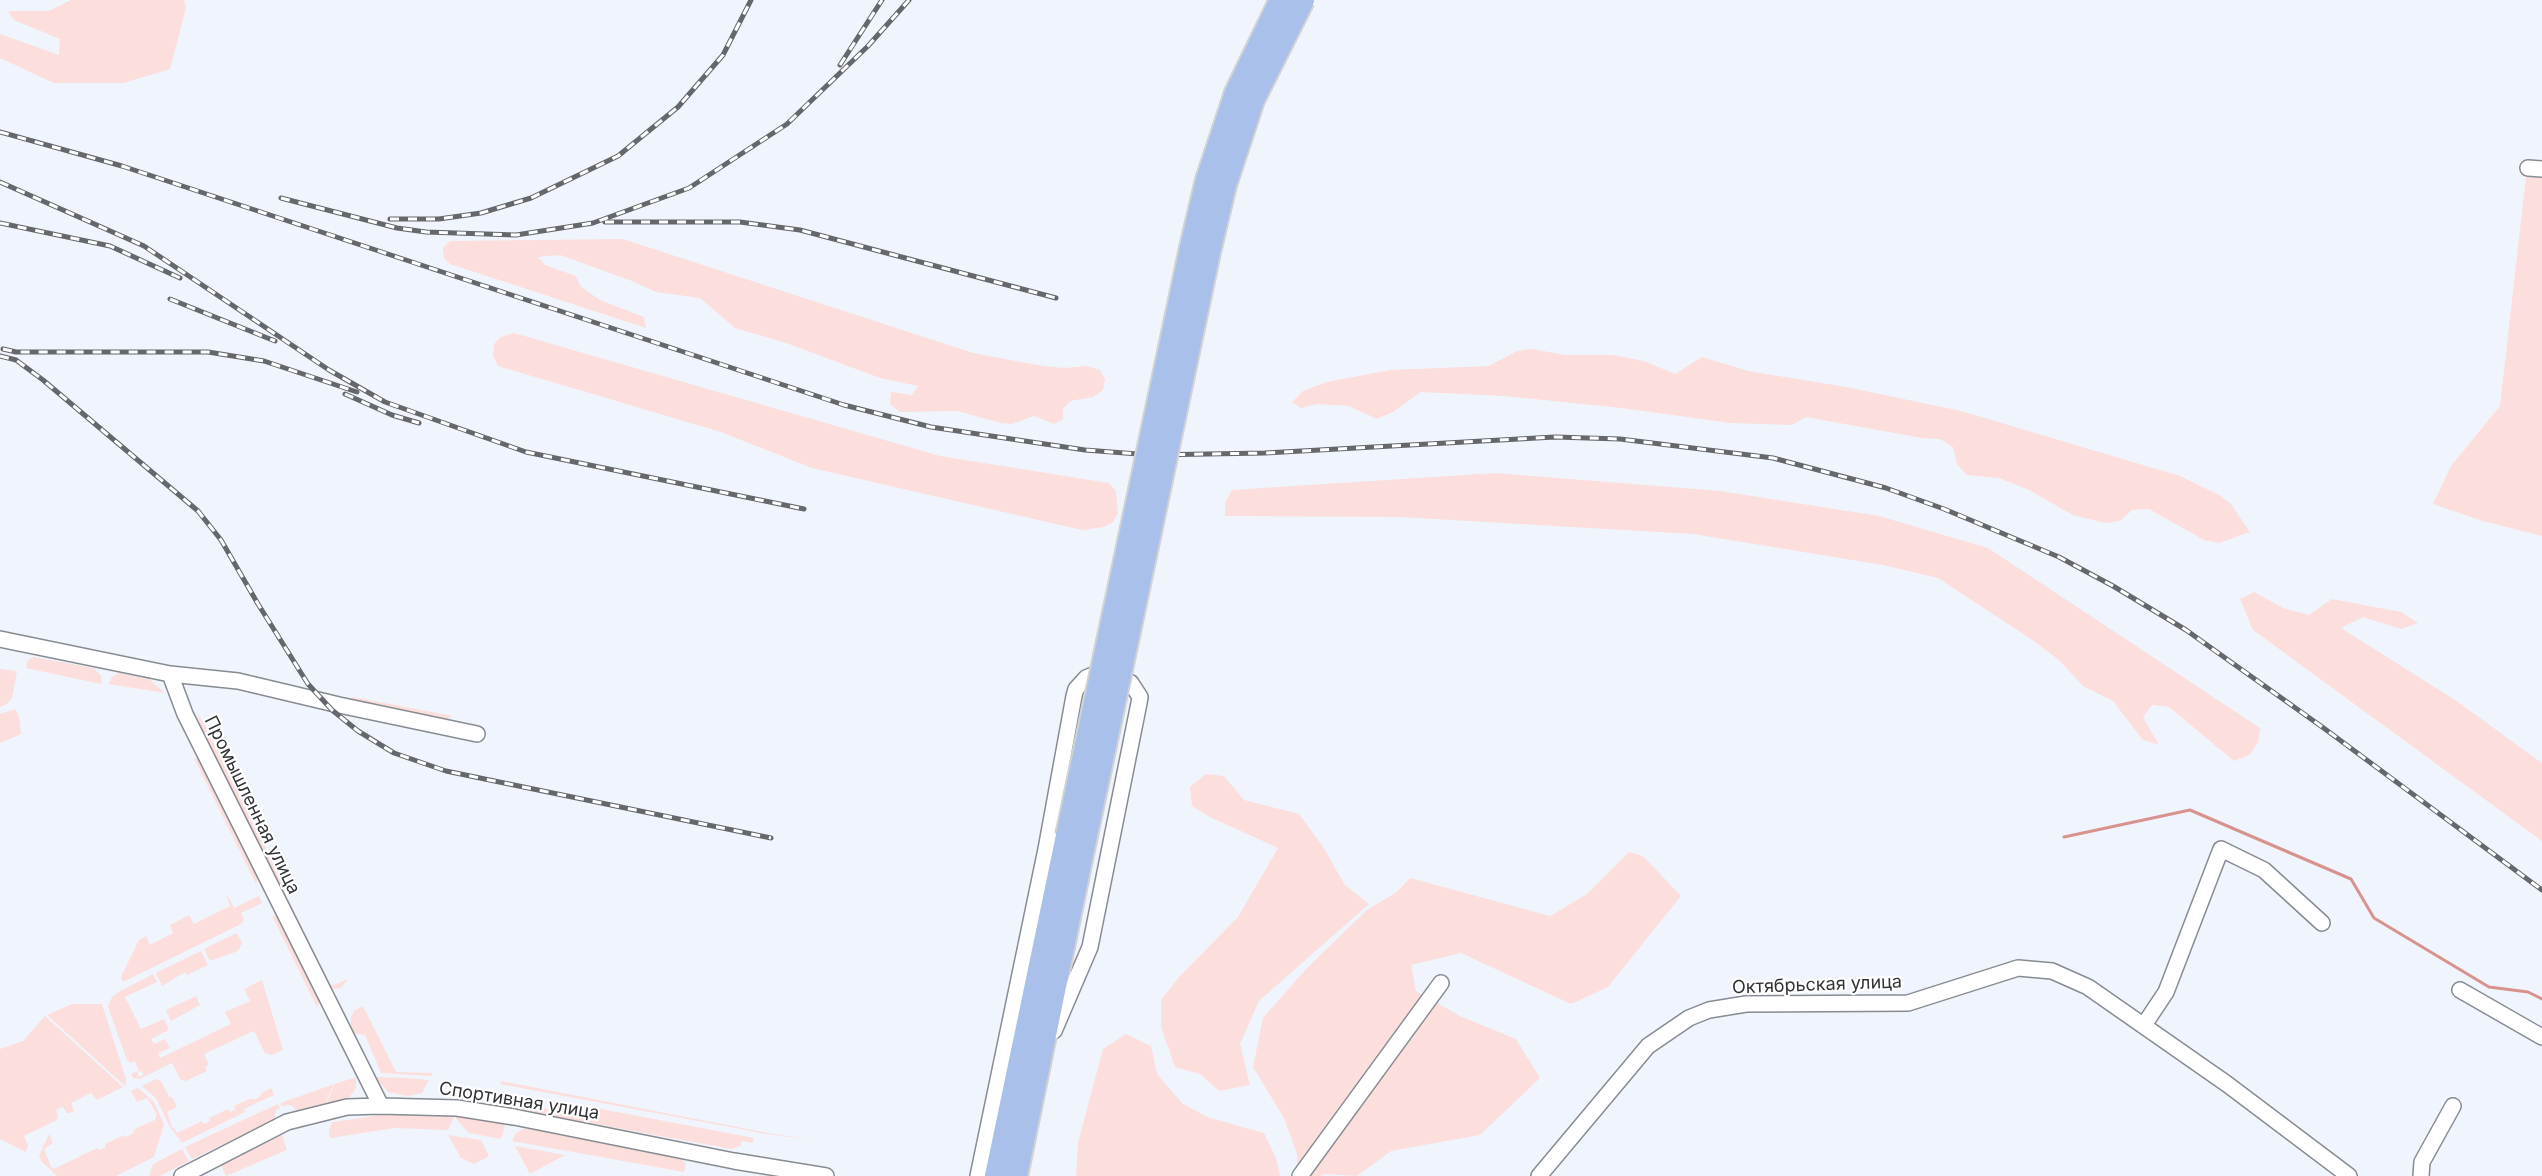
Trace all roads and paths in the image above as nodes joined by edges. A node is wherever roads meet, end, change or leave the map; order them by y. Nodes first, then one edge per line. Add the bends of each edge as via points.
1 (1281, 0) edge
2 (1303, 0) edge
3 (0, 639) edge
4 (170, 675) junction
5 (477, 734) dead end
6 (1076, 838) junction
7 (2322, 923) dead end
8 (1042, 956) junction
9 (1441, 983) dead end
10 (2460, 990) dead end
11 (2144, 1025) junction
12 (1010, 1026) junction
13 (2542, 1037) edge
14 (381, 1106) junction
15 (1030, 1106) junction
16 (2453, 1106) dead end
17 (182, 1176) edge
18 (826, 1176) edge
19 (978, 1176) edge
20 (996, 1176) edge
21 (1016, 1176) edge
22 (1300, 1176) edge
23 (1539, 1176) edge
24 (2349, 1176) edge
25 (2421, 1176) edge

1 - 6 highway, bridge via 1236,93 1207,180 1188,260
2 - 6 highway, bridge via 1253,100 1225,185
3 - 4 street
4 - 5 street via 238,681
4 - 14 street, Промышленная улица via 185,714
6 - 8 highway
6 - 15 highway
7 - 11 street via 2264,870 2221,849 2166,992
8 - 12 street
8 - 20 highway
9 - 22 street
10 - 13 street
11 - 23 street, Октябрьская улица via 2088,987 2052,971 2018,968 1908,1003 1746,1004 1709,1010 1689,1018 1648,1046
11 - 24 street, Октябрьская улица
12 - 15 street via 1076,689 1092,674 1117,675 1131,683 1139,704 1097,920
12 - 19 street
14 - 17 street, Спортивная улица via 347,1107 287,1122
14 - 18 street, Спортивная улица via 458,1108
15 - 21 highway
16 - 25 street via 2422,1162

